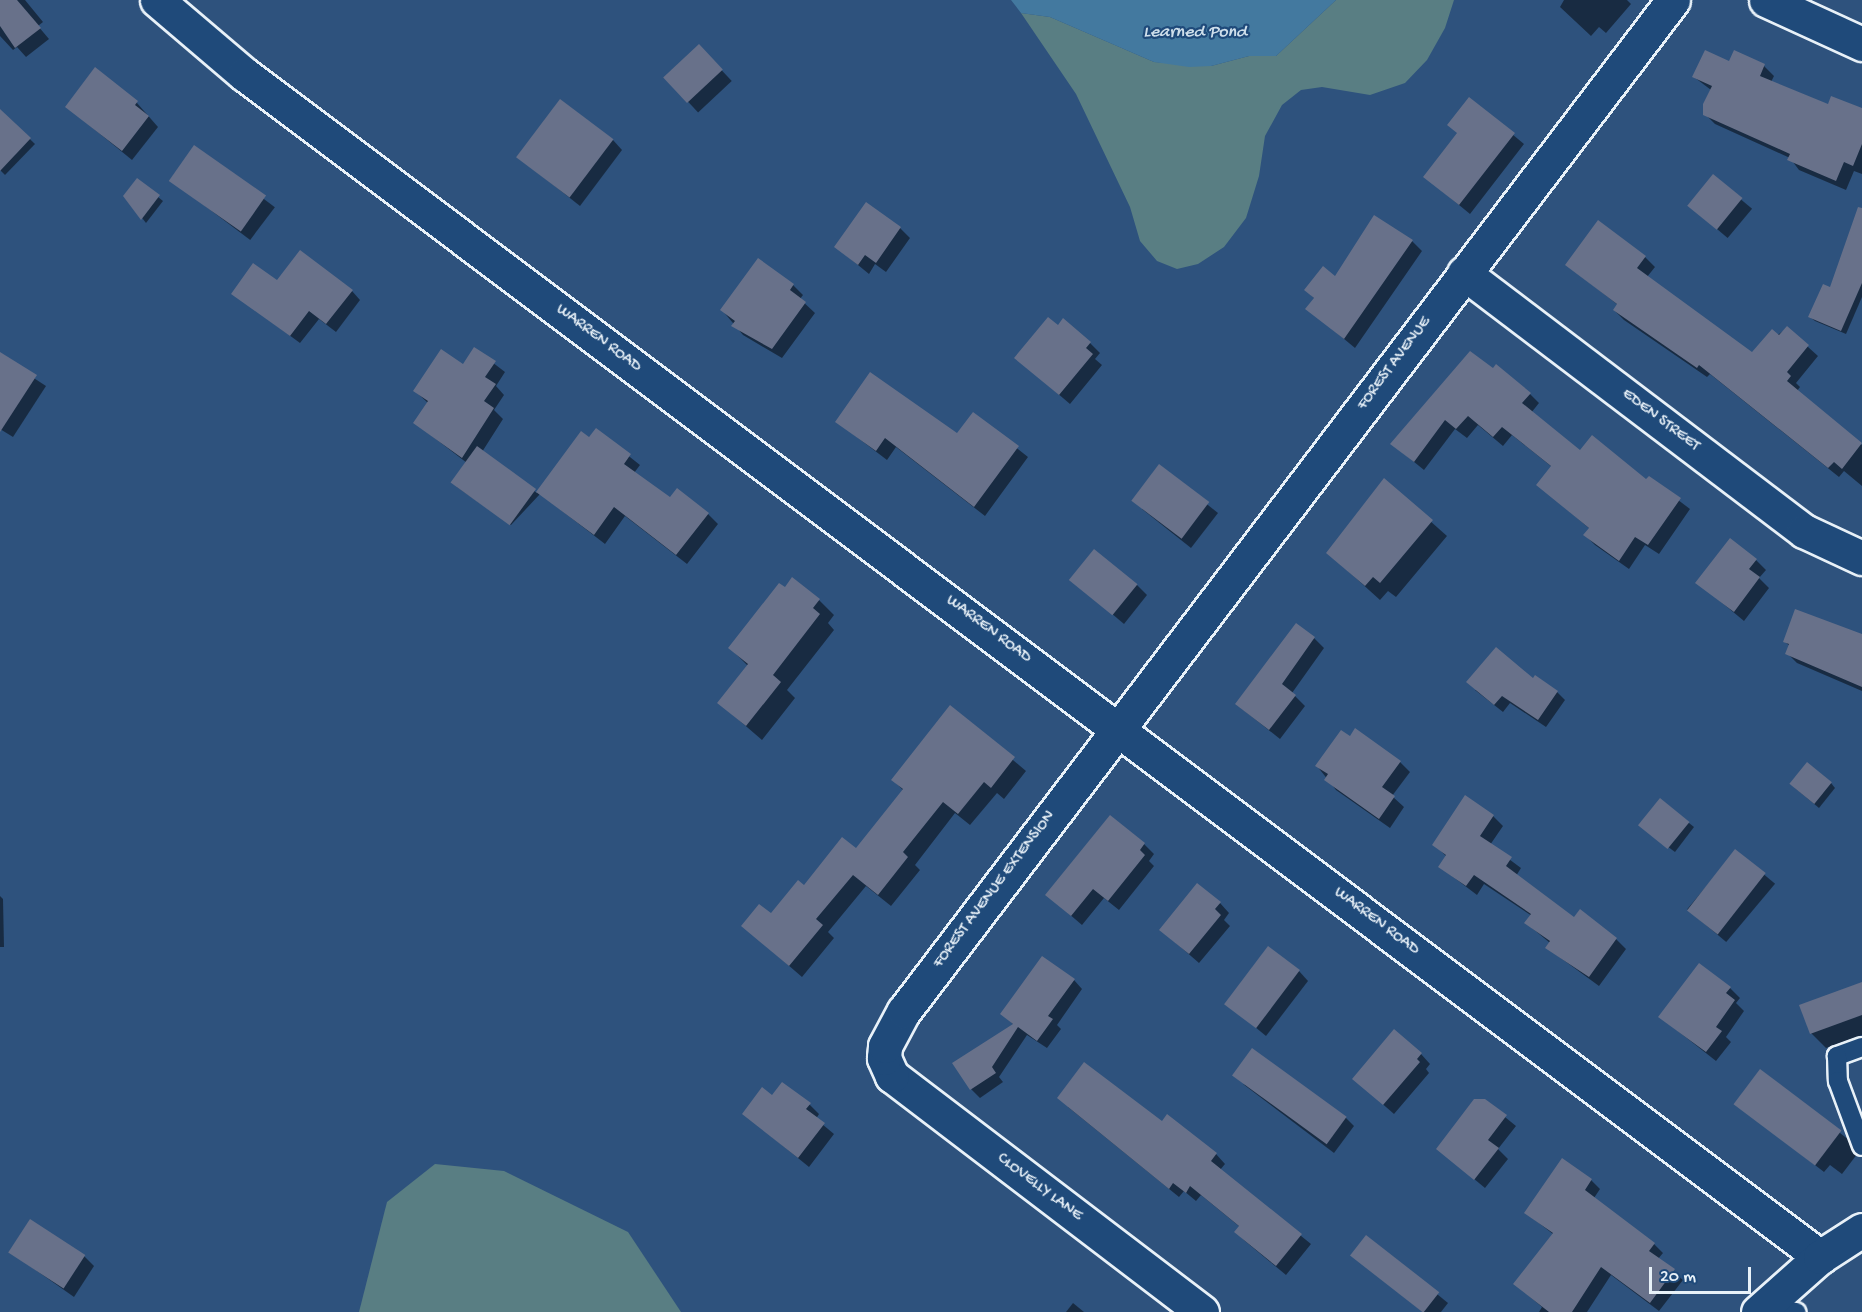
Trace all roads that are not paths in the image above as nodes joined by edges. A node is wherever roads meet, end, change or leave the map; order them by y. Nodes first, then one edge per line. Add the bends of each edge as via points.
1 (158, 0) edge
2 (1673, 0) edge
3 (1766, 0) edge
4 (1862, 44) edge
5 (1464, 273) junction
6 (1862, 558) edge
7 (1118, 728) junction
8 (1862, 1047) edge
9 (884, 1058) joint
10 (1862, 1146) edge
11 (1862, 1230) edge
12 (1820, 1257) junction
13 (1773, 1310) edge
14 (1202, 1312) edge

1 - 7 street, WARREN ROAD via 244,74
2 - 5 street, FOREST AVENUE
3 - 4 street
5 - 6 street, EDEN STREET via 1804,531
5 - 7 street, FOREST AVENUE
7 - 9 street, FOREST AVENUE EXTENSION via 904,1011 885,1046
7 - 12 street, WARREN ROAD
8 - 10 lane via 1837,1056 1838,1081
9 - 14 street, CLOVELLY LANE via 892,1076
11 - 12 street
12 - 13 street

